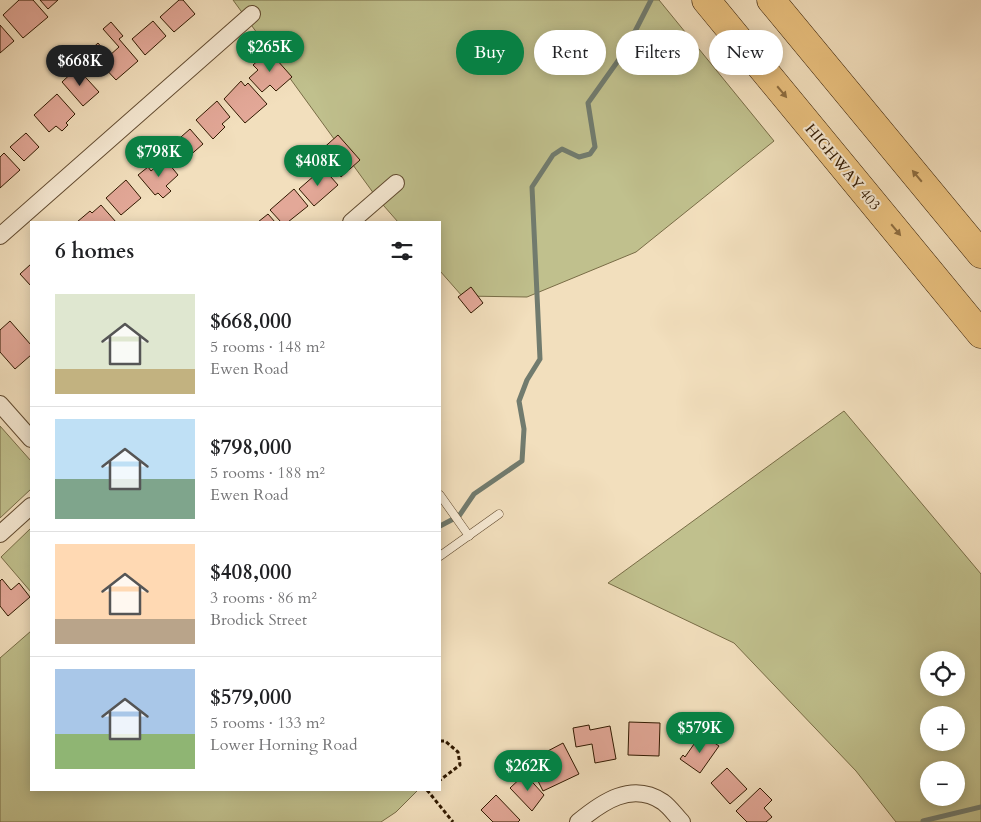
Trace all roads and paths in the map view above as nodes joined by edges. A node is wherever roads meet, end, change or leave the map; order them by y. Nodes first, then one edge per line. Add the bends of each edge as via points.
1 (706, 0) edge
2 (771, 0) edge
3 (252, 14) dead end
4 (396, 183) dead end
5 (352, 221) edge
6 (0, 236) edge
7 (981, 254) edge
8 (981, 334) edge
9 (0, 404) edge
10 (30, 438) edge
11 (441, 496) edge
12 (30, 507) edge
13 (500, 514) dead end
14 (0, 534) edge
15 (469, 536) junction
16 (441, 555) edge
17 (441, 741) edge
18 (441, 779) edge
19 (428, 791) edge
20 (453, 822) edge
21 (578, 822) edge
22 (682, 822) edge

1 -> 8 highway, HIGHWAY 403
7 -> 2 highway
3 - 6 street
4 - 5 street
9 - 10 street
11 - 15 lane
12 - 14 street
13 - 15 lane
15 - 16 lane
17 - 18 path via 458,752 460,765
19 - 20 path
21 - 22 street via 604,801 624,794 641,794 662,802

